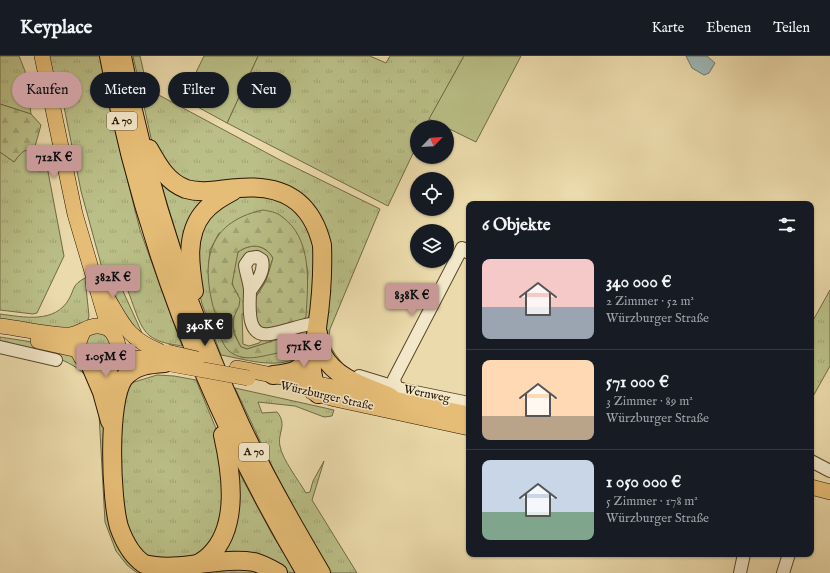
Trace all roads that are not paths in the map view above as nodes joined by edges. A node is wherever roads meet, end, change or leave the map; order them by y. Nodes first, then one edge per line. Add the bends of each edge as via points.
1 (42, 56) edge
2 (109, 56) edge
3 (122, 56) edge
4 (138, 130) junction
5 (237, 188) junction
6 (465, 251) edge
7 (94, 277) junction
8 (250, 291) dead end
9 (0, 326) edge
10 (198, 326) junction
11 (317, 326) junction
12 (86, 330) junction
13 (0, 333) edge
14 (113, 334) junction
15 (0, 347) edge
16 (78, 350) junction
17 (317, 352) junction
18 (166, 358) junction
19 (56, 360) dead end
20 (111, 360) junction
21 (90, 364) junction
22 (247, 374) junction
23 (273, 375) junction
24 (359, 376) dead end
25 (312, 390) junction
26 (393, 392) junction
27 (214, 399) junction
28 (466, 403) edge
29 (114, 412) junction
30 (466, 413) edge
31 (466, 427) edge
32 (113, 435) junction
33 (814, 463) edge
34 (830, 471) edge
35 (814, 488) edge
36 (830, 492) edge
37 (743, 557) edge
38 (788, 557) edge
39 (184, 571) junction
40 (278, 573) edge
41 (306, 573) edge
42 (321, 573) edge
43 (740, 573) edge
44 (783, 573) edge

1 - 7 main road via 75,214
2 - 27 highway, A 70 via 129,149 150,228 186,331
3 - 4 highway, A 70
4 - 5 highway, A 70 via 161,170 176,183 185,188 205,191
4 - 10 highway, A 70 via 166,232
5 - 10 highway via 214,202 203,213 191,241 190,264
5 - 11 highway via 261,187 278,190 299,203 314,222 322,251
6 - 26 street, Wernweg via 394,379
7 - 12 main road via 92,318
7 - 14 main road
7 - 18 main road via 124,326 144,345
8 - 11 street via 250,319 261,334 272,334 306,324
9 - 12 main road via 70,335
10 - 42 highway, A 70 via 240,424 284,510
11 - 17 highway
12 - 14 main road via 102,326
12 - 16 main road via 78,341
13 - 16 main road
14 - 18 main road, Würzburger Straße via 124,345
14 - 20 main road via 118,346
15 - 19 street
16 - 21 main road
17 - 23 highway via 300,368
17 - 25 highway via 322,373
17 - 26 highway via 342,375
18 - 20 main road, Würzburger Straße
18 - 22 main road, Würzburger Straße, bridge
18 - 29 highway via 130,372 120,386
20 - 21 main road via 103,365
20 - 29 highway via 108,377
21 - 32 highway via 102,392
22 - 23 main road, Würzburger Straße
22 - 25 main road, Würzburger Straße
23 - 25 main road, Würzburger Straße
24 - 26 street
25 - 26 main road, Würzburger Straße via 369,395
25 - 31 main road, Würzburger Straße
26 - 28 street, Wernweg
26 - 30 main road, Würzburger Straße
27 - 39 highway via 230,469 227,526 210,554
27 - 41 highway, A 70 via 258,489
29 - 32 highway
32 - 39 highway via 115,504 119,527 126,543 134,555 145,564 160,571
33 - 34 street
35 - 36 main road
37 - 43 street
38 - 44 street
39 - 40 highway via 254,562

